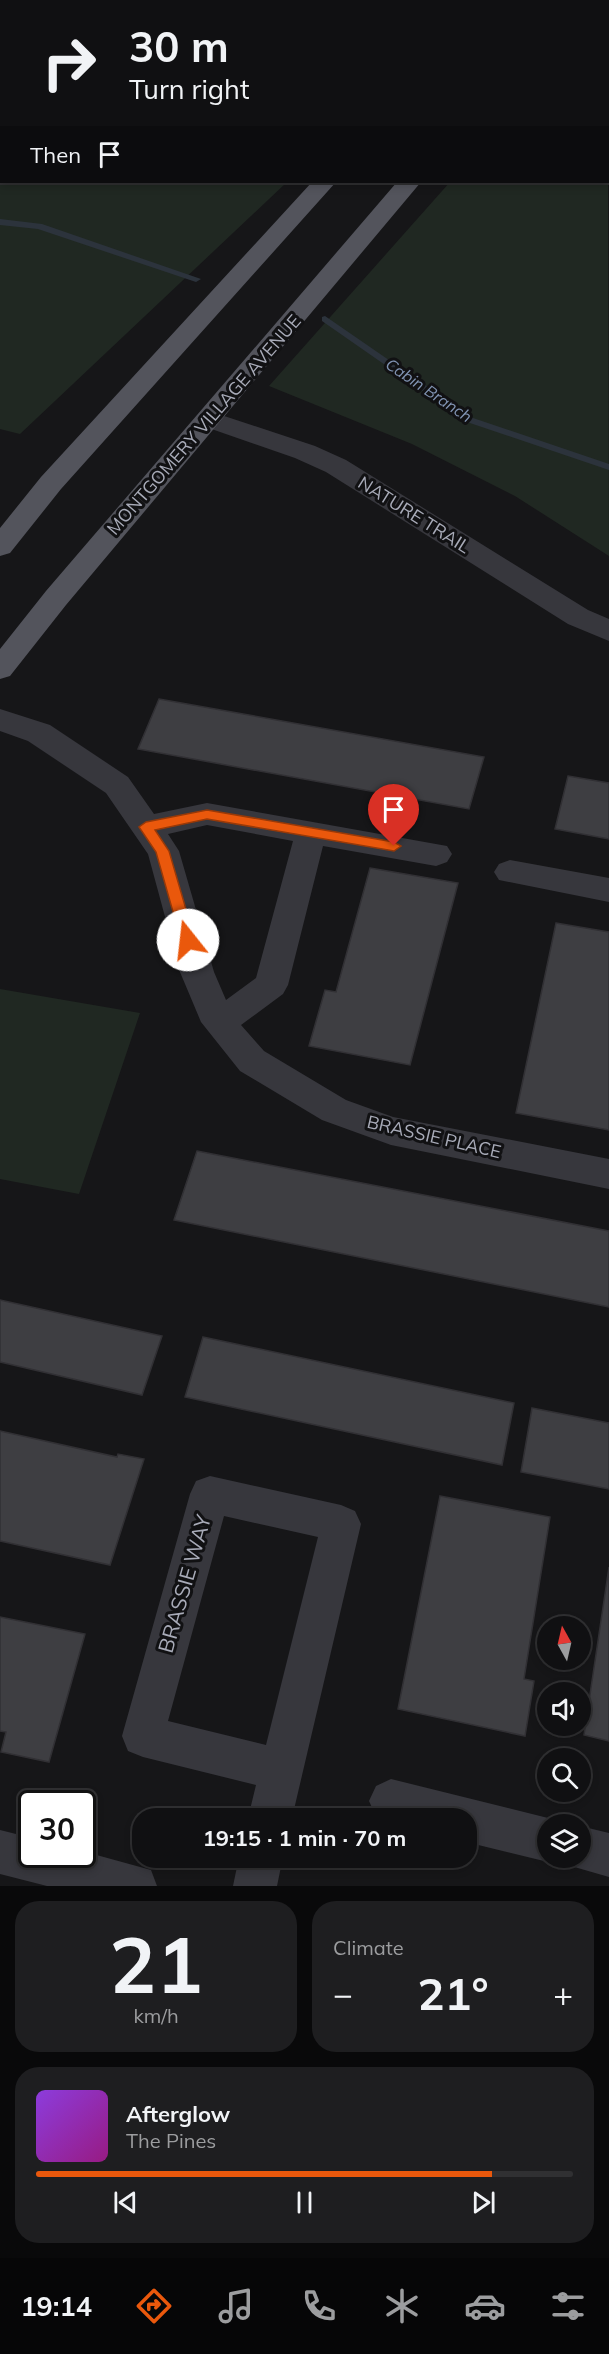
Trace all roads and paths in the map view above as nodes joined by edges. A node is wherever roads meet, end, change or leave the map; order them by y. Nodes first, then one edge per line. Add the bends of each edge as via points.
1 (323, 183) edge
2 (408, 183) edge
3 (209, 419) junction
4 (0, 547) edge
5 (609, 631) edge
6 (0, 669) edge
7 (0, 720) edge
8 (146, 827) junction
9 (311, 832) junction
10 (436, 854) dead end
11 (510, 872) dead end
12 (609, 890) edge
13 (218, 1022) junction
14 (609, 1174) edge
15 (281, 1770) junction
16 (391, 1801) dead end
17 (272, 1808) edge
18 (419, 1808) edge
19 (477, 1823) edge
20 (537, 1837) edge
21 (591, 1851) edge
22 (0, 1852) edge
23 (609, 1855) edge
24 (259, 1868) edge
25 (76, 1878) edge
26 (135, 1886) edge
27 (255, 1886) edge

1 - 4 main road via 51,483
2 - 3 main road, MONTGOMERY VILLAGE AVENUE
3 - 5 street, NATURE TRAIL via 336,466 578,616
3 - 6 main road, MONTGOMERY VILLAGE AVENUE
7 - 8 street, BRASSIE PLACE via 39,733 117,785
8 - 9 street via 207,814
8 - 13 street, BRASSIE PLACE via 163,851 197,972
9 - 10 street
9 - 13 street via 271,985
11 - 12 street
13 - 14 street, BRASSIE PLACE via 252,1061 334,1110 391,1131
15 - 15 street, BRASSIE WAY via 341,1524 210,1494 142,1736
15 - 17 street, BRASSIE WAY
16 - 18 street
19 - 20 street
21 - 23 street
22 - 25 street
24 - 27 street
25 - 26 street

